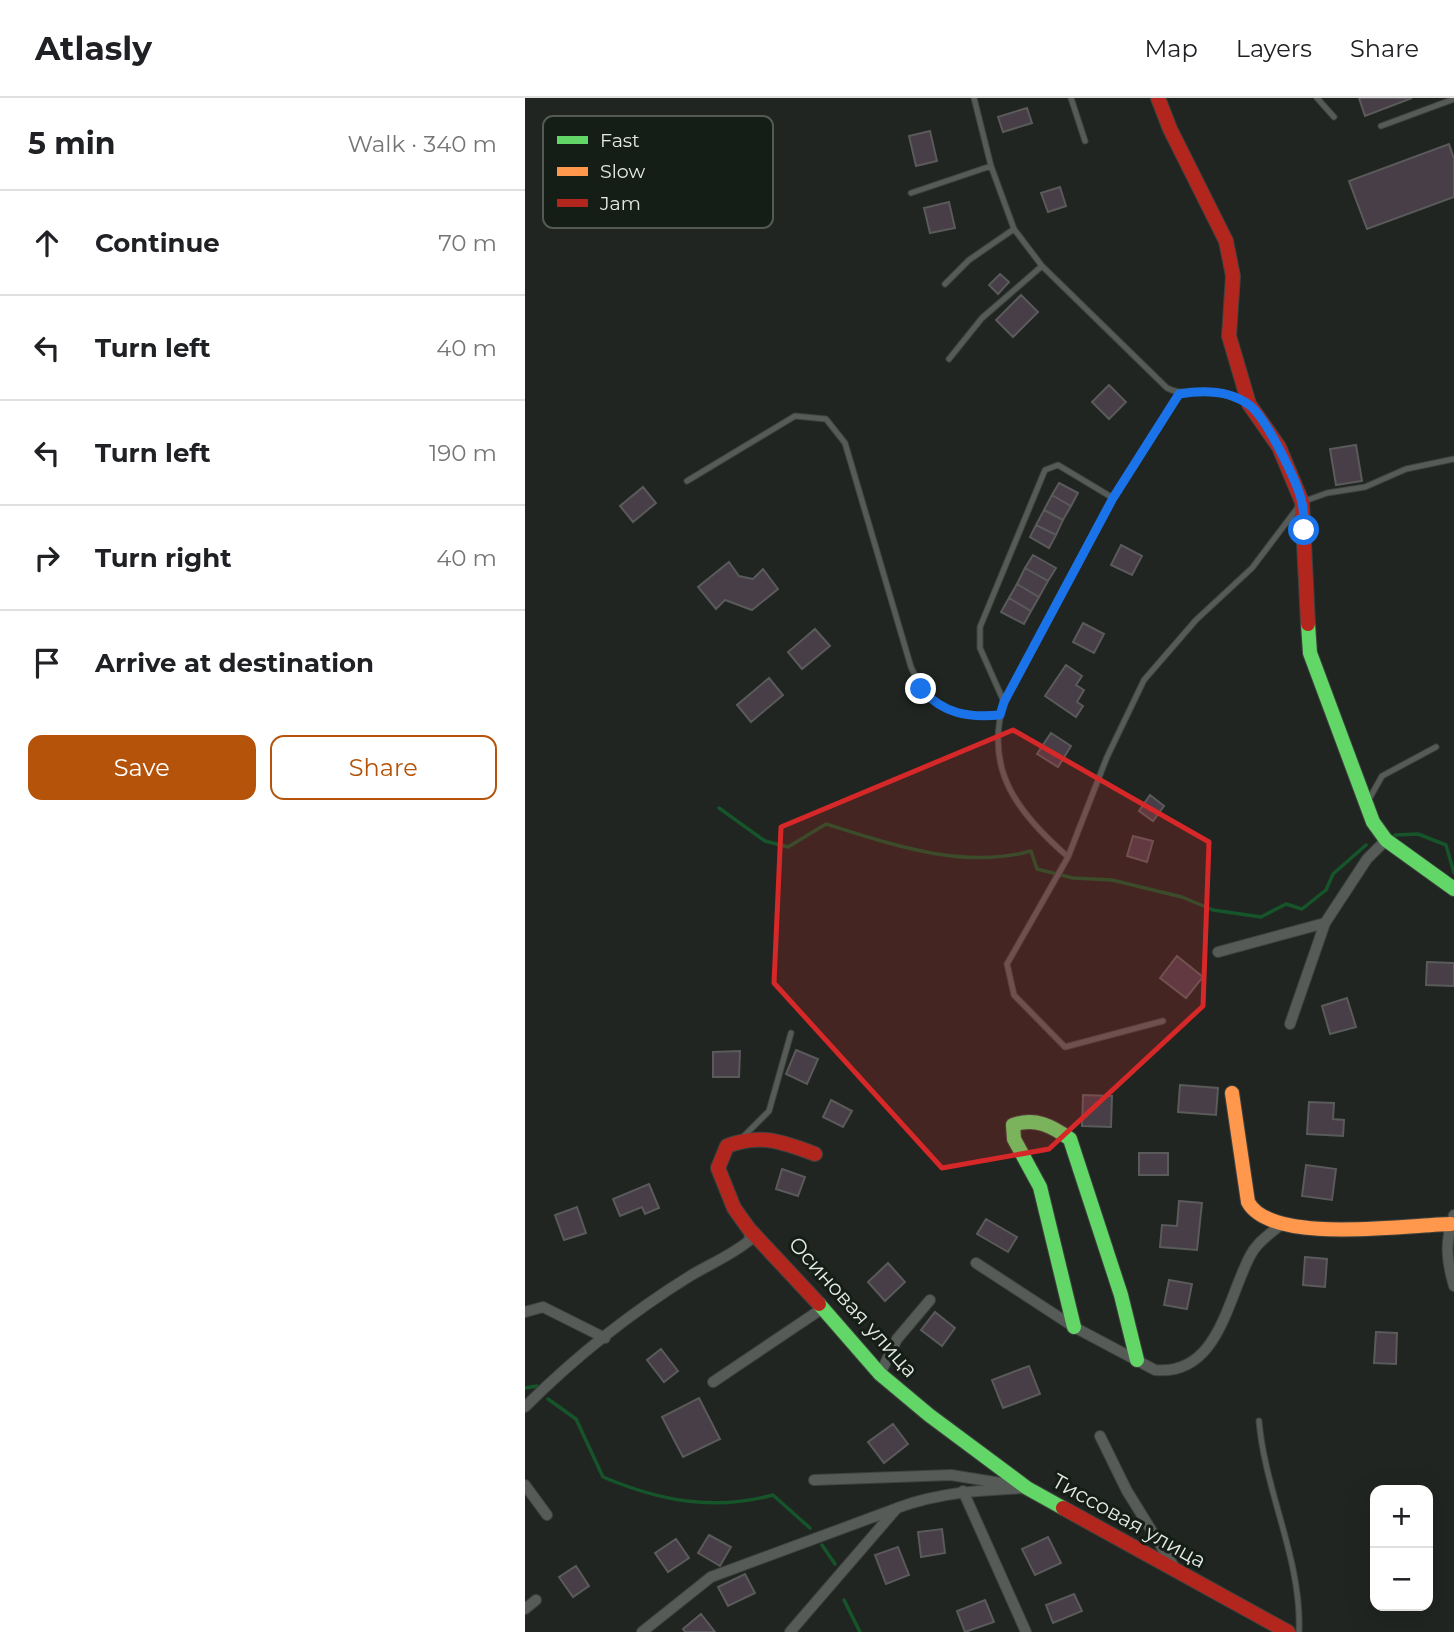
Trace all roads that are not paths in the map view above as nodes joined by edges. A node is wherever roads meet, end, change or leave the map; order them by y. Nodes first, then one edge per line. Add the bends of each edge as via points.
1 (974, 98) edge
2 (1071, 98) edge
3 (1158, 98) edge
4 (1317, 98) edge
5 (1454, 99) edge
6 (1334, 117) dead end
7 (1381, 126) dead end
8 (1085, 141) dead end
9 (991, 166) junction
10 (911, 193) dead end
11 (1014, 229) junction
12 (1042, 266) junction
13 (945, 284) dead end
14 (949, 359) dead end
15 (1179, 394) junction
16 (1249, 404) junction
17 (1454, 459) edge
18 (687, 481) dead end
19 (1113, 498) junction
20 (1302, 502) junction
21 (1004, 702) junction
22 (1000, 715) junction
23 (1436, 747) dead end
24 (1367, 803) junction
25 (1386, 840) junction
26 (1068, 858) junction
27 (1454, 889) edge
28 (1325, 923) junction
29 (1218, 952) dead end
30 (1163, 1021) dead end
31 (1290, 1024) dead end
32 (791, 1033) dead end
33 (1232, 1093) dead end
34 (742, 1139) junction
35 (815, 1154) dead end
36 (1280, 1225) junction
37 (1452, 1227) edge
38 (749, 1229) junction
39 (976, 1264) dead end
40 (1454, 1286) edge
41 (930, 1300) dead end
42 (823, 1308) junction
43 (525, 1312) edge
44 (1074, 1327) junction
45 (605, 1338) junction
46 (1137, 1360) junction
47 (880, 1374) junction
48 (713, 1382) dead end
49 (525, 1407) edge
50 (1259, 1421) dead end
51 (1100, 1436) dead end
52 (814, 1480) dead end
53 (525, 1485) edge
54 (1027, 1488) junction
55 (963, 1491) junction
56 (897, 1508) junction
57 (547, 1515) dead end
58 (1178, 1572) junction
59 (536, 1600) dead end
60 (525, 1609) edge
61 (1282, 1631) edge
62 (642, 1632) edge
63 (790, 1632) edge
64 (1026, 1632) edge
65 (1299, 1632) edge

1 - 9 lane
2 - 8 lane
3 - 16 street via 1226,241 1233,276 1229,336
4 - 6 lane
5 - 7 lane
9 - 10 lane
9 - 11 lane
11 - 12 lane
11 - 13 lane via 969,260
12 - 14 lane via 982,318
12 - 15 lane via 1167,388
15 - 16 lane via 1200,390
15 - 19 lane
16 - 20 street via 1279,447
17 - 20 lane
18 - 22 lane via 795,416 826,419 845,443 921,689 951,712 975,718
19 - 21 lane
19 - 21 lane via 1058,465 1045,470 980,627 980,648
20 - 24 street via 1311,653
20 - 26 lane via 1252,568 1196,620 1144,680 1107,757
21 - 22 lane
22 - 26 lane via 1000,756 1008,791 1035,828
23 - 24 lane via 1382,776
24 - 25 street
25 - 27 street
25 - 28 street via 1367,859
26 - 30 lane via 1007,964 1014,995 1065,1046
28 - 29 street
28 - 31 street
32 - 34 lane via 769,1111
33 - 36 street via 1248,1202 1257,1216
34 - 35 street via 765,1135
34 - 38 street, Осиновая улица via 727,1146 718,1168 734,1208
36 - 37 street
36 - 46 street via 1251,1254 1227,1317 1190,1366 1169,1372
37 - 40 street via 1447,1263
38 - 42 street, Осиновая улица
38 - 45 street via 750,1240 739,1249 689,1277
39 - 44 street
41 - 47 street via 897,1339
42 - 47 street, Осиновая улица
42 - 48 street
43 - 45 street via 543,1307
44 - 46 street
44 - 46 street via 1040,1187 1014,1139 1013,1125 1024,1119 1053,1126 1070,1139 1121,1294
45 - 49 street
47 - 54 street, Осиновая улица
50 - 65 lane via 1262,1455 1297,1585
51 - 58 street via 1127,1491
52 - 54 street via 951,1475
53 - 57 street
54 - 55 street, Тиссовая улица
54 - 58 street, Тиссовая улица
55 - 56 street, Тиссовая улица
55 - 64 street
56 - 62 street, Тиссовая улица via 711,1577
56 - 63 street
58 - 61 street, Тиссовая улица
59 - 60 street

